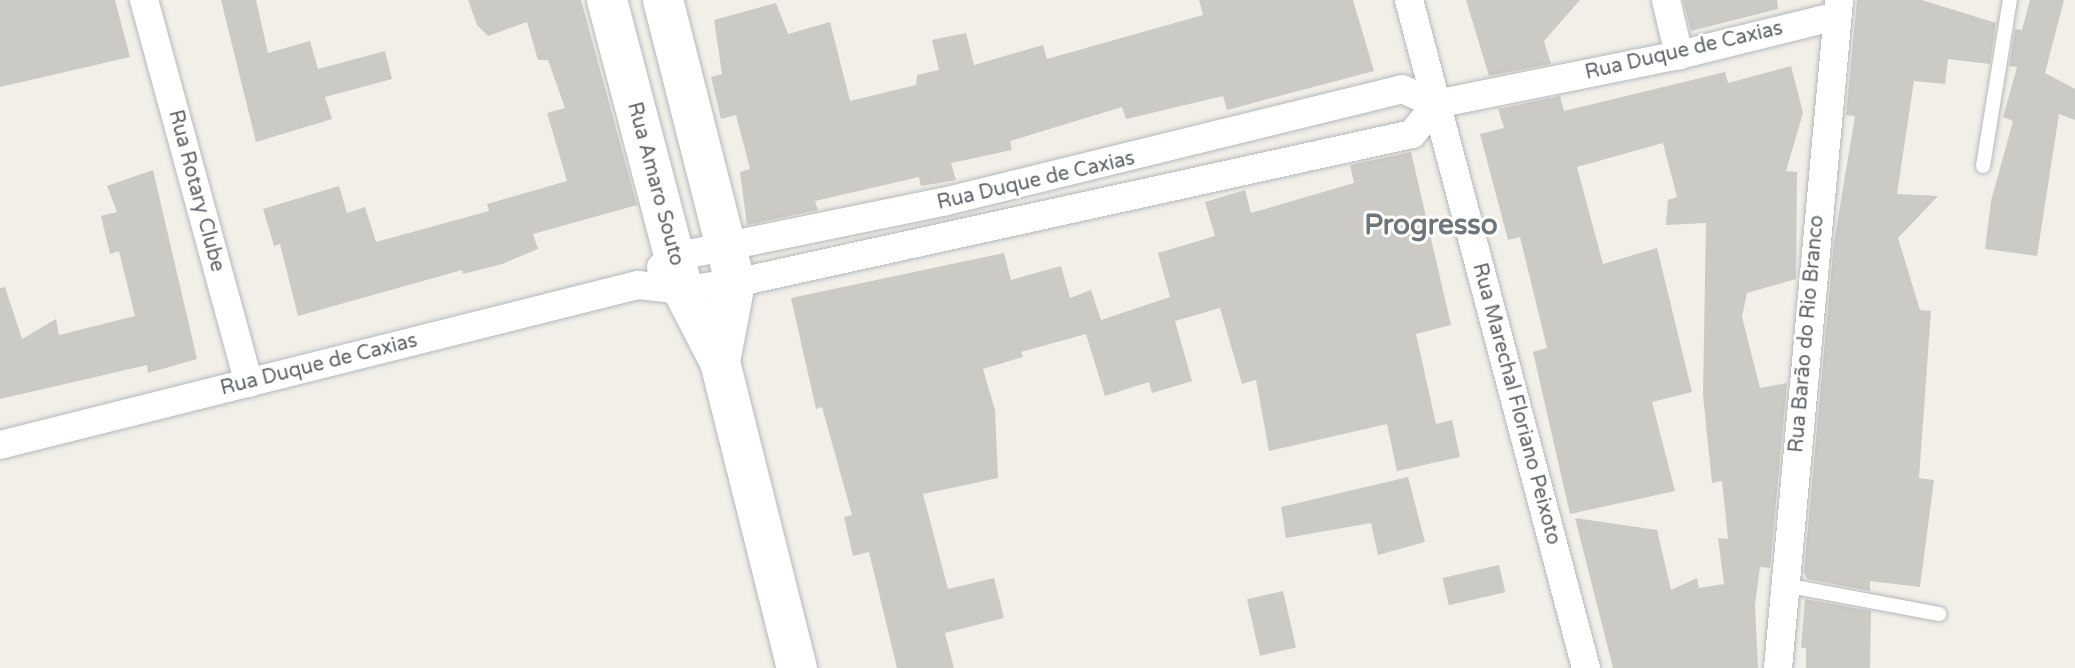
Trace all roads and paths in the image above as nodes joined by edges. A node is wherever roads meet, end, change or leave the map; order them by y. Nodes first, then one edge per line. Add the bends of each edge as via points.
1 (144, 0) edge
2 (607, 0) edge
3 (663, 0) edge
4 (1409, 0) edge
5 (1666, 0) edge
6 (2010, 0) edge
7 (1838, 8) edge
8 (1679, 55) junction
9 (1436, 104) junction
10 (1159, 152) junction
11 (1983, 166) dead end
12 (1169, 189) junction
13 (943, 202) junction
14 (951, 237) junction
15 (730, 264) junction
16 (678, 274) junction
17 (720, 362) junction
18 (249, 383) junction
19 (0, 445) edge
20 (1784, 585) junction
21 (1939, 614) dead end
22 (797, 668) edge
23 (1586, 668) edge
24 (1778, 668) edge

1 - 18 street, Rua Rotary Clube
2 - 16 street, Rua Amaro Souto
3 - 15 street, Rua Amaro Souto
4 - 9 street, Rua Marechal Floriano Peixoto
5 - 8 street
6 - 11 lane
7 - 8 street, Rua Duque de Caxias
7 - 20 street, Rua Barão do Rio Branco
8 - 9 street, Rua Duque de Caxias
9 - 10 street, Rua Duque de Caxias via 1402,89
9 - 12 street, Rua Duque de Caxias via 1412,134
9 - 23 street, Rua Marechal Floriano Peixoto
10 - 12 street
10 - 13 street, Rua Duque de Caxias
12 - 14 street, Rua Duque de Caxias
13 - 14 street
13 - 15 street, Rua Duque de Caxias
14 - 15 street, Rua Duque de Caxias
15 - 16 street, Rua Duque de Caxias
15 - 16 street, Rua Duque de Caxias
15 - 17 street, Rua Amaro Souto
16 - 17 street, Rua Amaro Souto
16 - 18 street, Rua Duque de Caxias
17 - 22 street, Rua Amaro Souto
18 - 19 street, Rua Duque de Caxias
20 - 21 lane
20 - 24 street, Rua Barão do Rio Branco

